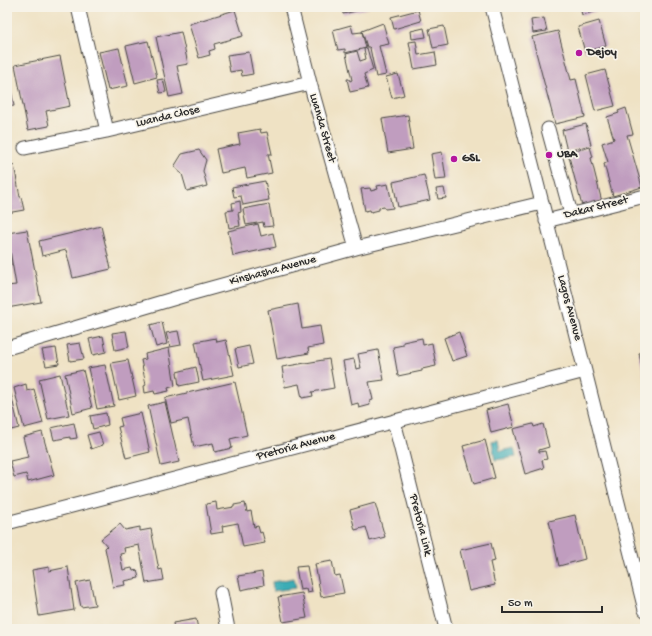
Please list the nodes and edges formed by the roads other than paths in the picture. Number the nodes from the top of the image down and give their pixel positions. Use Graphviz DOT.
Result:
graph roads {
  1 [pos="78,7"];
  2 [pos="291,7"];
  3 [pos="492,7"];
  4 [pos="310,83"];
  5 [pos="548,129"];
  6 [pos="107,131"];
  7 [pos="25,148"];
  8 [pos="645,196"];
  9 [pos="542,203"];
  10 [pos="571,214"];
  11 [pos="546,221"];
  12 [pos="356,248"];
  13 [pos="7,348"];
  14 [pos="585,371"];
  15 [pos="394,421"];
  16 [pos="7,523"];
  17 [pos="221,593"];
  18 [pos="645,610"];
  19 [pos="228,629"];
  20 [pos="446,629"];
  1 -- 6 [label="street"];
  2 -- 4 [label="street, Luanda Street"];
  3 -- 9 [label="street, Lagos Avenue"];
  4 -- 6 [label="street, Luanda Close"];
  4 -- 12 [label="street, Luanda Street"];
  5 -- 10 [label="street"];
  6 -- 7 [label="street, Luanda Close"];
  8 -- 10 [label="street, Dakar Street"];
  9 -- 11 [label="street, Lagos Avenue"];
  9 -- 12 [label="street, Kinshasha Avenue"];
  10 -- 11 [label="street, Dakar Street"];
  11 -- 14 [label="street, Lagos Avenue"];
  12 -- 13 [label="street, Kinshasha Avenue"];
  14 -- 15 [label="street, Pretoria Avenue"];
  14 -- 18 [label="street, Lagos Avenue"];
  15 -- 16 [label="street, Pretoria Avenue"];
  15 -- 20 [label="street, Pretoria Link"];
  17 -- 19 [label="street"];
}
